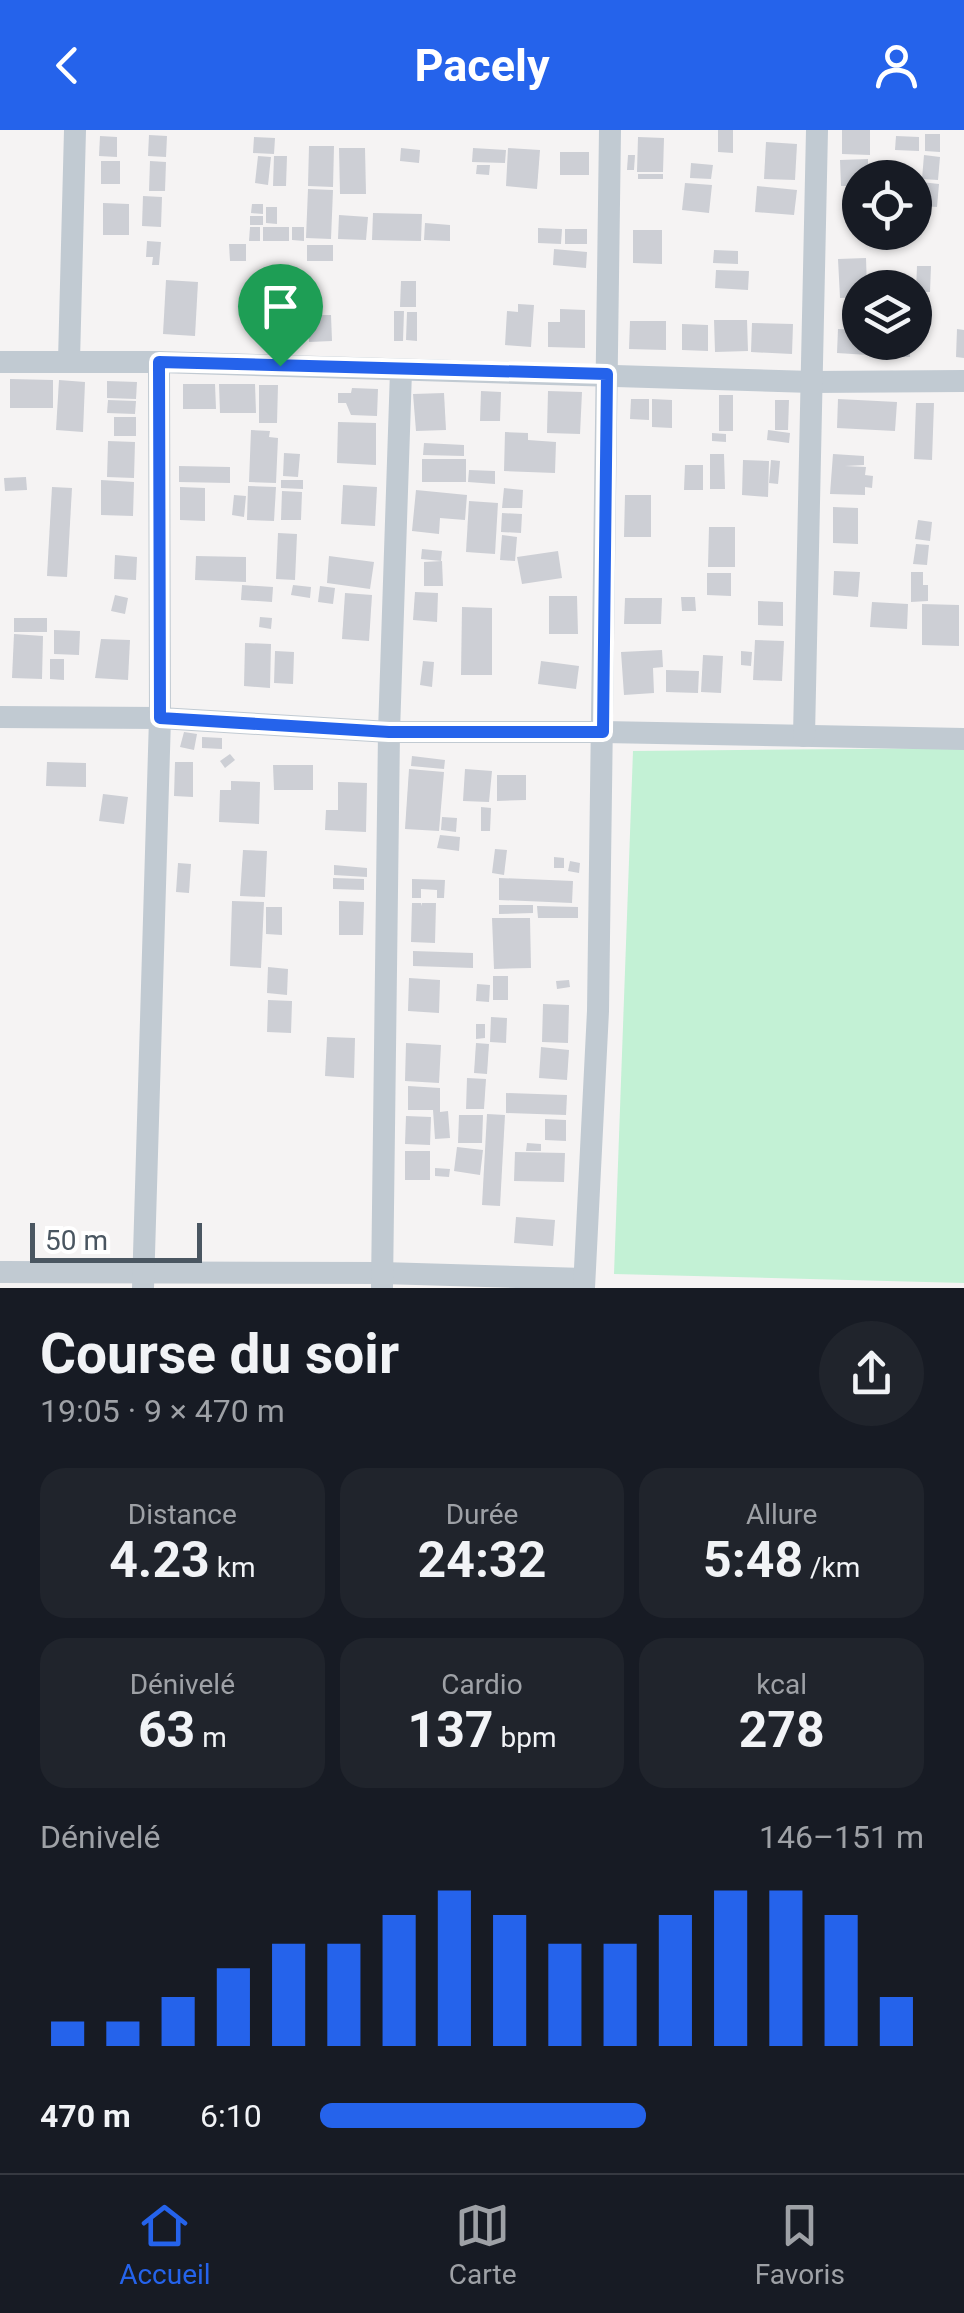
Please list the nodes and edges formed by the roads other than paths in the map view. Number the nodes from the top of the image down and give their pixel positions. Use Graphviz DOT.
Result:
graph roads {
  1 [pos="75,130"];
  2 [pos="610,130"];
  3 [pos="817,130"];
  4 [pos="69,361"];
  5 [pos="0,362"];
  6 [pos="159,362"];
  7 [pos="402,371"];
  8 [pos="607,374"];
  9 [pos="964,381"];
  10 [pos="812,382"];
  11 [pos="0,717"];
  12 [pos="160,718"];
  13 [pos="389,732"];
  14 [pos="603,732"];
  15 [pos="804,736"];
  16 [pos="964,739"];
  17 [pos="0,1272"];
  18 [pos="143,1280"];
  19 [pos="382,1280"];
  20 [pos="584,1283"];
  1 -- 4 [label="street"];
  2 -- 8 [label="street"];
  3 -- 10 [label="street"];
  4 -- 5 [label="street"];
  4 -- 6 [label="street"];
  6 -- 7 [label="street"];
  6 -- 12 [label="street"];
  7 -- 8 [label="street"];
  7 -- 13 [label="street"];
  8 -- 10 [label="street"];
  8 -- 14 [label="street"];
  9 -- 10 [label="street"];
  10 -- 15 [label="street"];
  11 -- 12 [label="street"];
  12 -- 13 [label="street"];
  12 -- 18 [label="street"];
  13 -- 14 [label="street"];
  13 -- 19 [label="street"];
  14 -- 15 [label="street"];
  14 -- 20 [label="street"];
  15 -- 16 [label="street"];
  17 -- 18 [label="street"];
  18 -- 19 [label="street"];
  19 -- 20 [label="street"];
}
